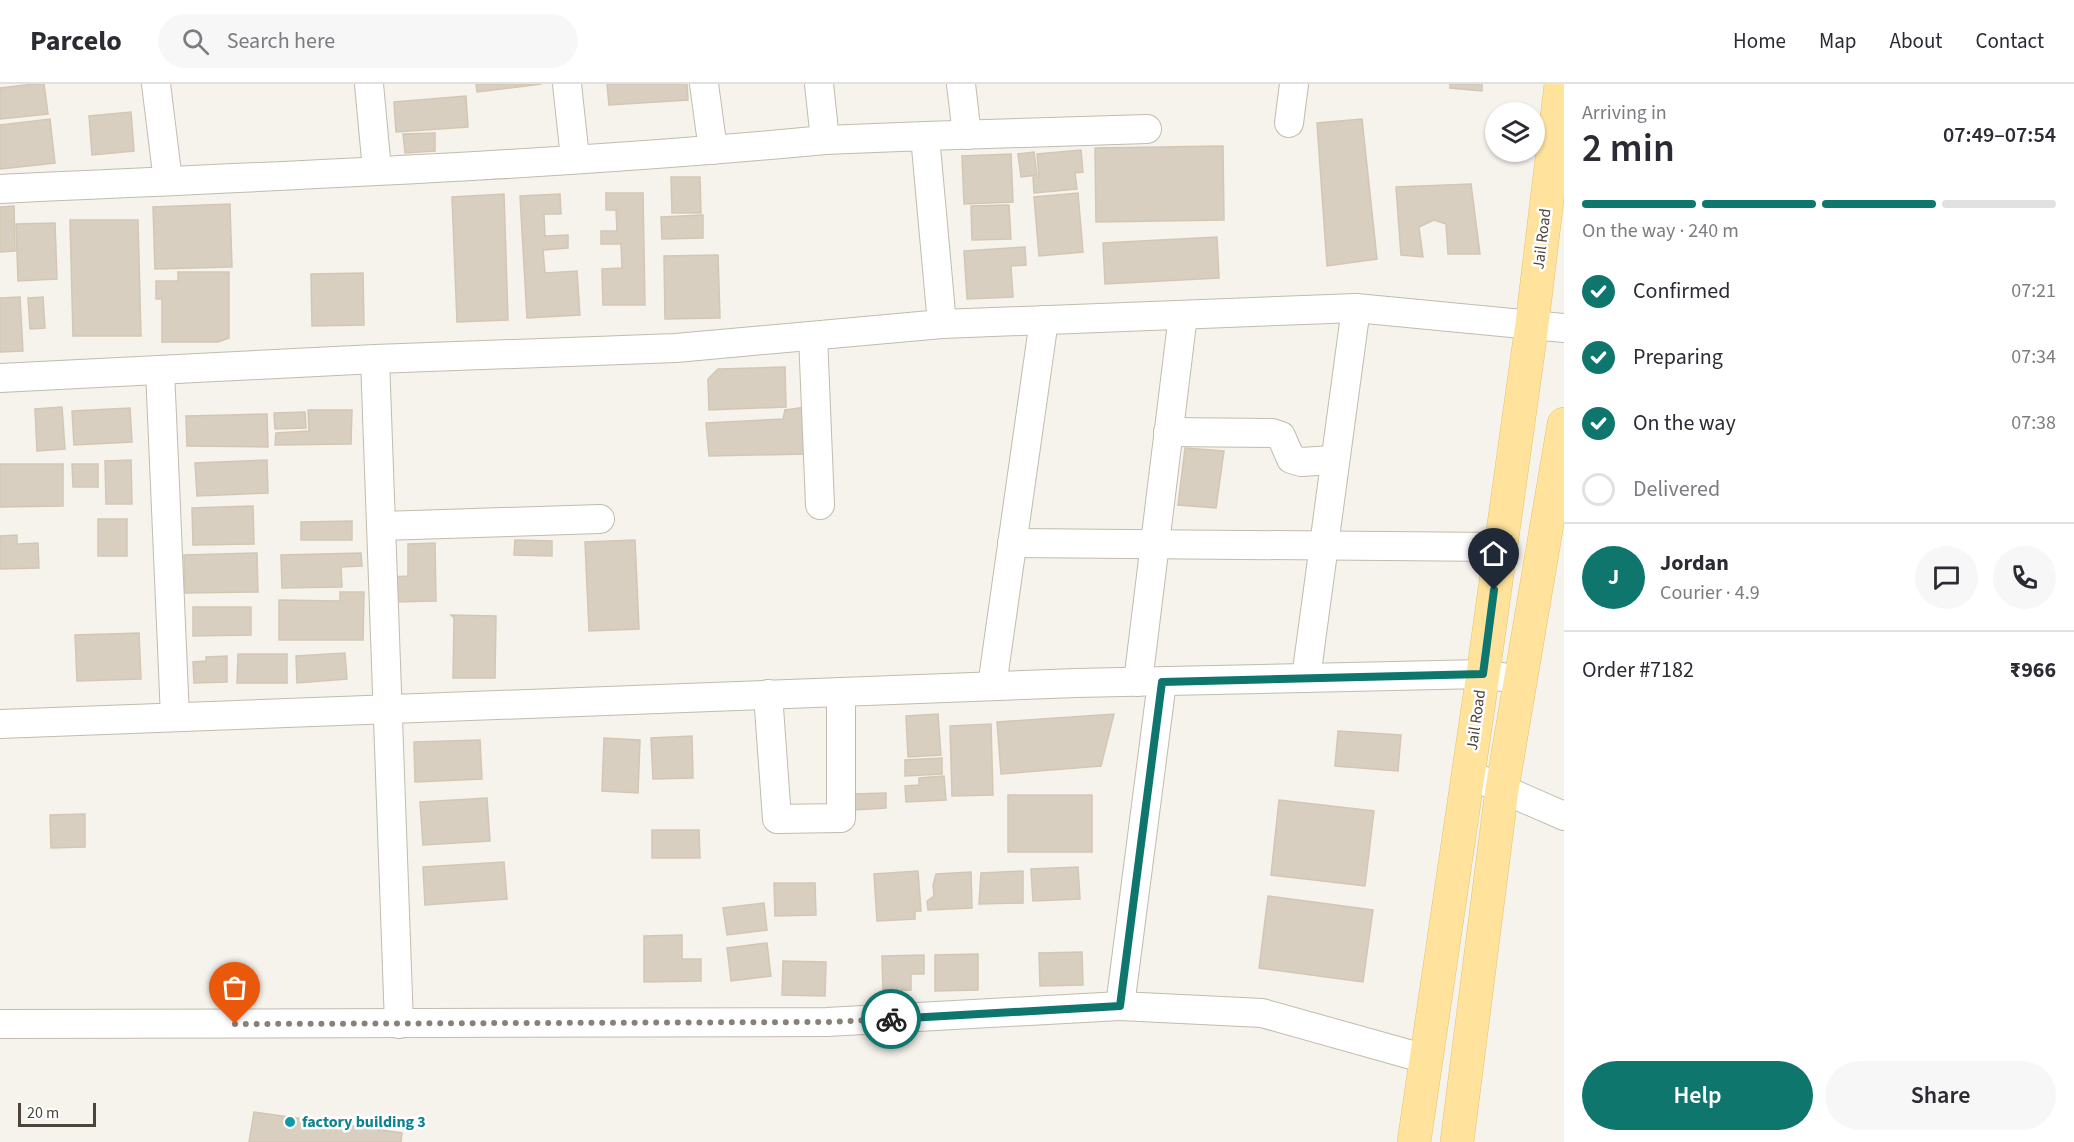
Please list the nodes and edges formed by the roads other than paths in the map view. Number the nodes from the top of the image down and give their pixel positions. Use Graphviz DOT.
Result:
graph roads {
  1 [pos="156,84"];
  2 [pos="369,84"];
  3 [pos="567,84"];
  4 [pos="704,84"];
  5 [pos="819,84"];
  6 [pos="961,84"];
  7 [pos="1294,84"];
  8 [pos="1561,84"];
  9 [pos="1289,123"];
  10 [pos="1147,129"];
  11 [pos="967,135"];
  12 [pos="925,136"];
  13 [pos="825,140"];
  14 [pos="713,150"];
  15 [pos="575,158"];
  16 [pos="377,170"];
  17 [pos="1557,175"];
  18 [pos="168,181"];
  19 [pos="0,189"];
  20 [pos="1356,308"];
  21 [pos="1183,315"];
  22 [pos="1044,320"];
  23 [pos="942,324"];
  24 [pos="1532,324"];
  25 [pos="1564,328"];
  26 [pos="813,336"];
  27 [pos="375,359"];
  28 [pos="159,370"];
  29 [pos="0,378"];
  30 [pos="1564,424"];
  31 [pos="1168,432"];
  32 [pos="1334,460"];
  33 [pos="820,505"];
  34 [pos="600,519"];
  35 [pos="381,526"];
  36 [pos="1012,543"];
  37 [pos="1154,544"];
  38 [pos="1324,546"];
  39 [pos="1500,547"];
  40 [pos="1483,674"];
  41 [pos="1306,678"];
  42 [pos="1521,680"];
  43 [pos="1150,682"];
  44 [pos="992,686"];
  45 [pos="841,692"];
  46 [pos="768,694"];
  47 [pos="387,709"];
  48 [pos="175,717"];
  49 [pos="0,724"];
  50 [pos="1468,774"];
  51 [pos="1502,789"];
  52 [pos="1564,816"];
  53 [pos="1120,1006"];
  54 [pos="0,1024"];
  55 [pos="399,1024"];
  56 [pos="1426,1059"];
  57 [pos="1414,1142"];
  58 [pos="1458,1142"];
  1 -- 18 [label="street"];
  2 -- 16 [label="street"];
  3 -- 15 [label="street"];
  4 -- 14 [label="street"];
  5 -- 13 [label="street"];
  6 -- 11 [label="street"];
  7 -- 9 [label="street"];
  8 -- 17 [label="main road, Jail Road"];
  10 -- 11 [label="street"];
  11 -- 12 [label="street"];
  12 -- 13 [label="street"];
  12 -- 23 [label="street"];
  13 -- 14 [label="street"];
  14 -- 15 [label="street"];
  15 -- 16 [label="street"];
  16 -- 18 [label="street"];
  17 -- 24 [label="main road, Jail Road"];
  18 -- 19 [label="street"];
  20 -- 21 [label="street"];
  20 -- 24 [label="street"];
  20 -- 32 [label="street"];
  21 -- 22 [label="street"];
  21 -- 31 [label="street"];
  22 -- 23 [label="street"];
  22 -- 36 [label="street"];
  23 -- 26 [label="street"];
  24 -- 25 [label="street"];
  24 -- 39 [label="main road, Jail Road"];
  26 -- 27 [label="street"];
  26 -- 33 [label="street"];
  27 -- 28 [label="street"];
  27 -- 35 [label="street"];
  28 -- 29 [label="street"];
  28 -- 48 [label="street"];
  30 -- 42 [label="main road"];
  31 -- 32 [label="street"];
  31 -- 37 [label="street"];
  32 -- 38 [label="street"];
  34 -- 35 [label="street"];
  35 -- 47 [label="street"];
  36 -- 37 [label="street"];
  36 -- 44 [label="street"];
  37 -- 38 [label="street"];
  37 -- 43 [label="street"];
  38 -- 39 [label="street"];
  38 -- 41 [label="street"];
  39 -- 40 [label="main road, Jail Road"];
  40 -- 41 [label="street"];
  40 -- 42 [label="street"];
  40 -- 50 [label="main road, Jail Road"];
  41 -- 43 [label="street"];
  42 -- 51 [label="main road"];
  43 -- 44 [label="street"];
  43 -- 53 [label="street"];
  44 -- 45 [label="street"];
  45 -- 46 [label="street"];
  45 -- 46 [label="street"];
  46 -- 47 [label="street"];
  47 -- 48 [label="street"];
  47 -- 55 [label="street"];
  48 -- 49 [label="street"];
  50 -- 51 [label="street"];
  50 -- 56 [label="main road, Jail Road"];
  51 -- 52 [label="street"];
  51 -- 58 [label="main road"];
  53 -- 55 [label="street"];
  53 -- 56 [label="street"];
  54 -- 55 [label="street"];
  56 -- 57 [label="main road, Jail Road"];
}
